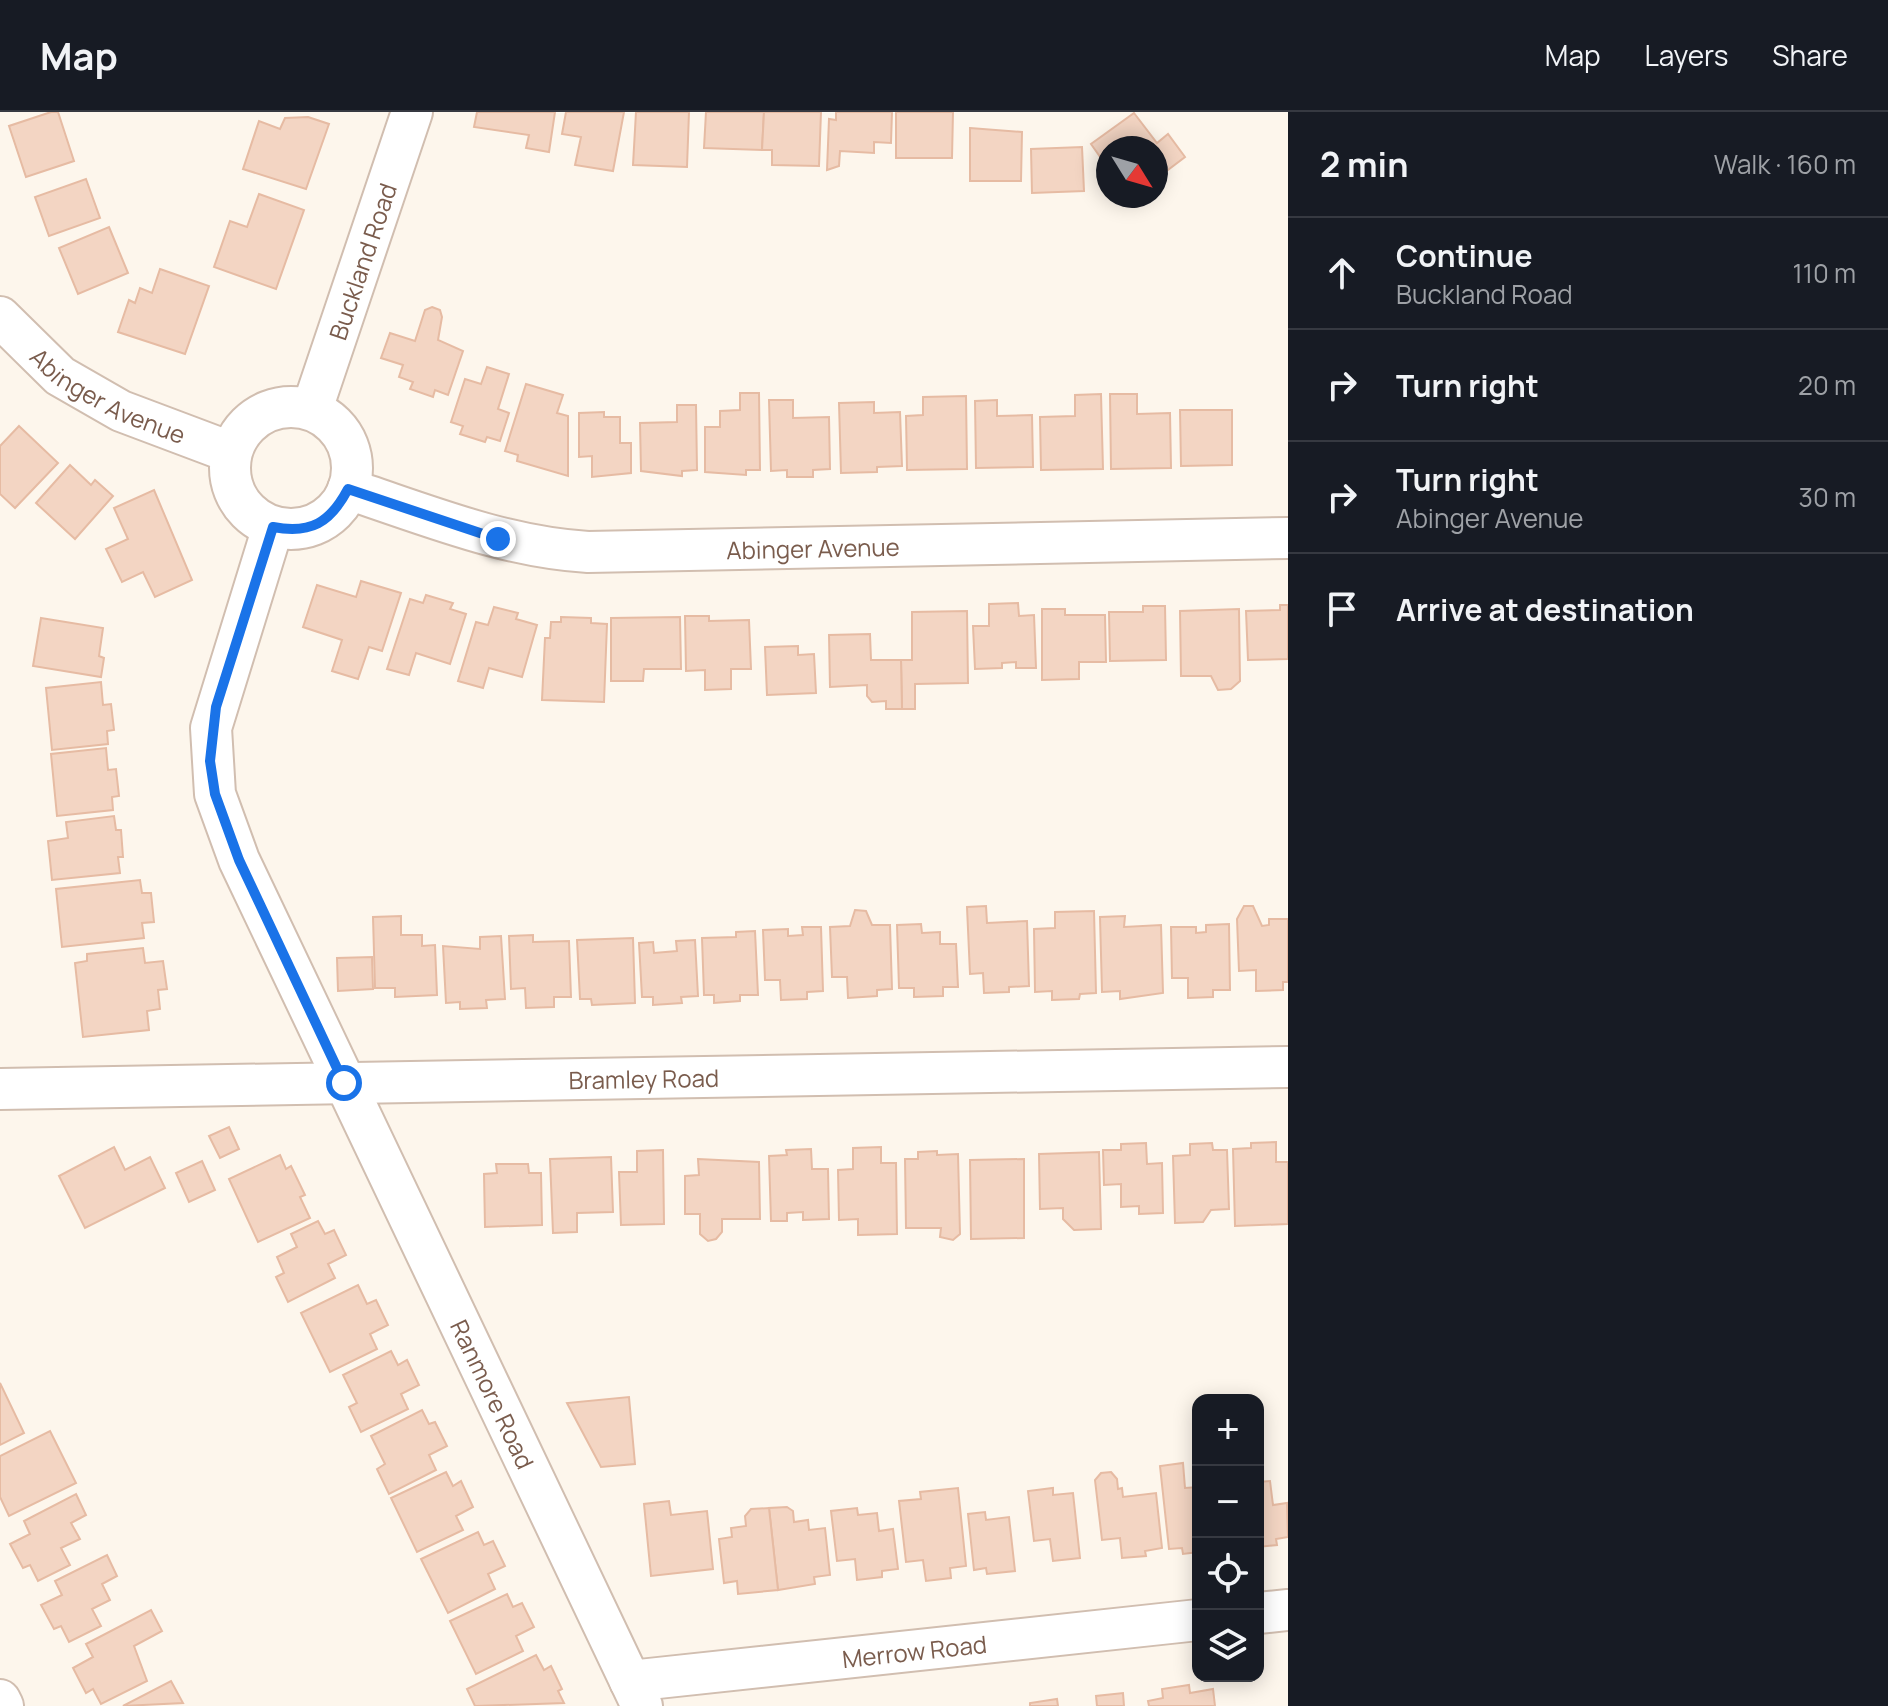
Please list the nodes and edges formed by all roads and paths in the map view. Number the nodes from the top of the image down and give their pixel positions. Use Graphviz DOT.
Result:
graph roads {
  1 [pos="412,112"];
  2 [pos="0,317"];
  3 [pos="312,409"];
  4 [pos="230,452"];
  5 [pos="348,489"];
  6 [pos="273,527"];
  7 [pos="1288,538"];
  8 [pos="1288,1067"];
  9 [pos="344,1083"];
  10 [pos="0,1089"];
  11 [pos="1288,1610"];
  12 [pos="1264,1612"];
  13 [pos="1192,1621"];
  14 [pos="636,1694"];
  15 [pos="0,1700"];
  16 [pos="3,1706"];
  1 -- 3 [label="street, Buckland Road"];
  2 -- 4 [label="street, Abinger Avenue"];
  3 -- 4 [label="street"];
  3 -- 5 [label="street"];
  4 -- 6 [label="street"];
  5 -- 6 [label="street"];
  5 -- 7 [label="street, Abinger Avenue"];
  6 -- 9 [label="street"];
  8 -- 9 [label="street, Bramley Road"];
  9 -- 10 [label="street, Bramley Road"];
  9 -- 14 [label="street, Ranmore Road"];
  11 -- 12 [label="street"];
  13 -- 14 [label="street, Merrow Road"];
  15 -- 16 [label="street"];
}
